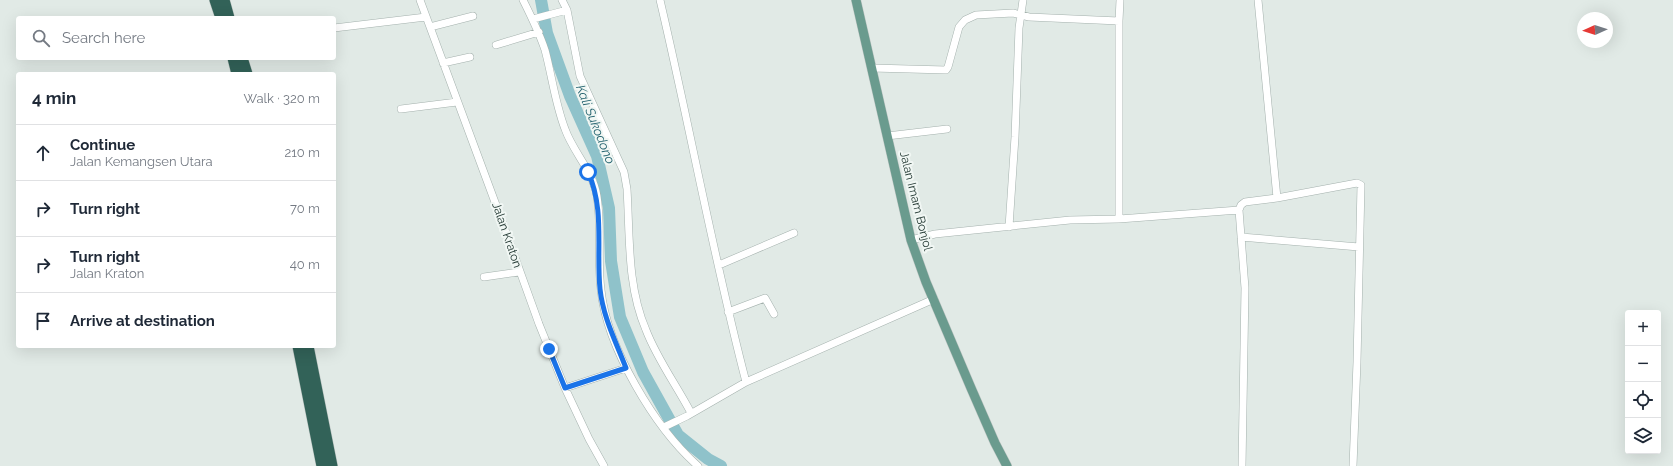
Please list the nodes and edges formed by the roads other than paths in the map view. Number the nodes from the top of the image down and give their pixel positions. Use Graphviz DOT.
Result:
graph roads {
  1 [pos="215,0"];
  2 [pos="224,0"];
  3 [pos="420,0"];
  4 [pos="523,0"];
  5 [pos="562,0"];
  6 [pos="660,0"];
  7 [pos="856,0"];
  8 [pos="1023,0"];
  9 [pos="1120,0"];
  10 [pos="1258,0"];
  11 [pos="564,10"];
  12 [pos="220,16"];
  13 [pos="228,16"];
  14 [pos="473,16"];
  15 [pos="1020,16"];
  16 [pos="426,17"];
  17 [pos="536,18"];
  18 [pos="1119,20"];
  19 [pos="336,28"];
  20 [pos="430,28"];
  21 [pos="539,32"];
  22 [pos="496,45"];
  23 [pos="470,57"];
  24 [pos="234,60"];
  25 [pos="243,60"];
  26 [pos="443,63"];
  27 [pos="872,68"];
  28 [pos="237,72"];
  29 [pos="246,72"];
  30 [pos="457,102"];
  31 [pos="402,109"];
  32 [pos="947,129"];
  33 [pos="887,136"];
  34 [pos="1277,198"];
  35 [pos="1239,210"];
  36 [pos="1119,219"];
  37 [pos="1009,227"];
  38 [pos="794,233"];
  39 [pos="1241,237"];
  40 [pos="911,240"];
  41 [pos="1359,247"];
  42 [pos="719,264"];
  43 [pos="519,272"];
  44 [pos="484,277"];
  45 [pos="934,299"];
  46 [pos="728,312"];
  47 [pos="774,314"];
  48 [pos="298,348"];
  49 [pos="308,348"];
  50 [pos="626,368"];
  51 [pos="746,382"];
  52 [pos="565,388"];
  53 [pos="689,415"];
  54 [pos="666,426"];
  55 [pos="322,466"];
  56 [pos="332,466"];
  57 [pos="604,466"];
  58 [pos="698,466"];
  59 [pos="1007,466"];
  60 [pos="1242,466"];
  61 [pos="1352,466"];
  1 -- 12 [label="highway"];
  2 -- 13 [label="highway"];
  3 -- 16 [label="street, Jalan Kraton"];
  4 -- 17 [label="street"];
  5 -- 11 [label="street"];
  6 -- 42 [label="street"];
  7 -- 27 [label="main road, Jalan Imam Bonjol"];
  8 -- 15 [label="street"];
  9 -- 18 [label="street"];
  10 -- 34 [label="street"];
  11 -- 17 [label="street"];
  11 -- 53 [label="street"];
  14 -- 20 [label="street"];
  15 -- 18 [label="street"];
  15 -- 27 [label="street"];
  15 -- 37 [label="street"];
  16 -- 19 [label="street"];
  16 -- 20 [label="street, Jalan Kraton"];
  17 -- 21 [label="street"];
  18 -- 36 [label="street"];
  20 -- 26 [label="street, Jalan Kraton"];
  21 -- 22 [label="street"];
  21 -- 50 [label="street"];
  23 -- 26 [label="street"];
  24 -- 28 [label="highway"];
  25 -- 29 [label="highway"];
  26 -- 30 [label="street, Jalan Kraton"];
  27 -- 33 [label="main road, Jalan Imam Bonjol"];
  30 -- 31 [label="street"];
  30 -- 43 [label="street, Jalan Kraton"];
  32 -- 33 [label="street"];
  33 -- 40 [label="main road, Jalan Imam Bonjol"];
  34 -- 35 [label="street"];
  34 -- 41 [label="street"];
  35 -- 36 [label="street"];
  35 -- 39 [label="street"];
  36 -- 37 [label="street"];
  37 -- 40 [label="street"];
  38 -- 42 [label="street"];
  39 -- 41 [label="street"];
  39 -- 60 [label="street"];
  40 -- 45 [label="main road, Jalan Imam Bonjol"];
  41 -- 61 [label="street"];
  42 -- 46 [label="street"];
  43 -- 44 [label="street"];
  43 -- 52 [label="street, Jalan Kraton"];
  45 -- 51 [label="street"];
  45 -- 59 [label="main road, Jalan Imam Bonjol"];
  46 -- 47 [label="street"];
  46 -- 51 [label="street"];
  48 -- 55 [label="highway"];
  49 -- 56 [label="highway"];
  50 -- 52 [label="street"];
  50 -- 54 [label="street"];
  51 -- 53 [label="street"];
  52 -- 57 [label="street, Jalan Kraton"];
  53 -- 54 [label="street"];
  54 -- 58 [label="street"];
}
